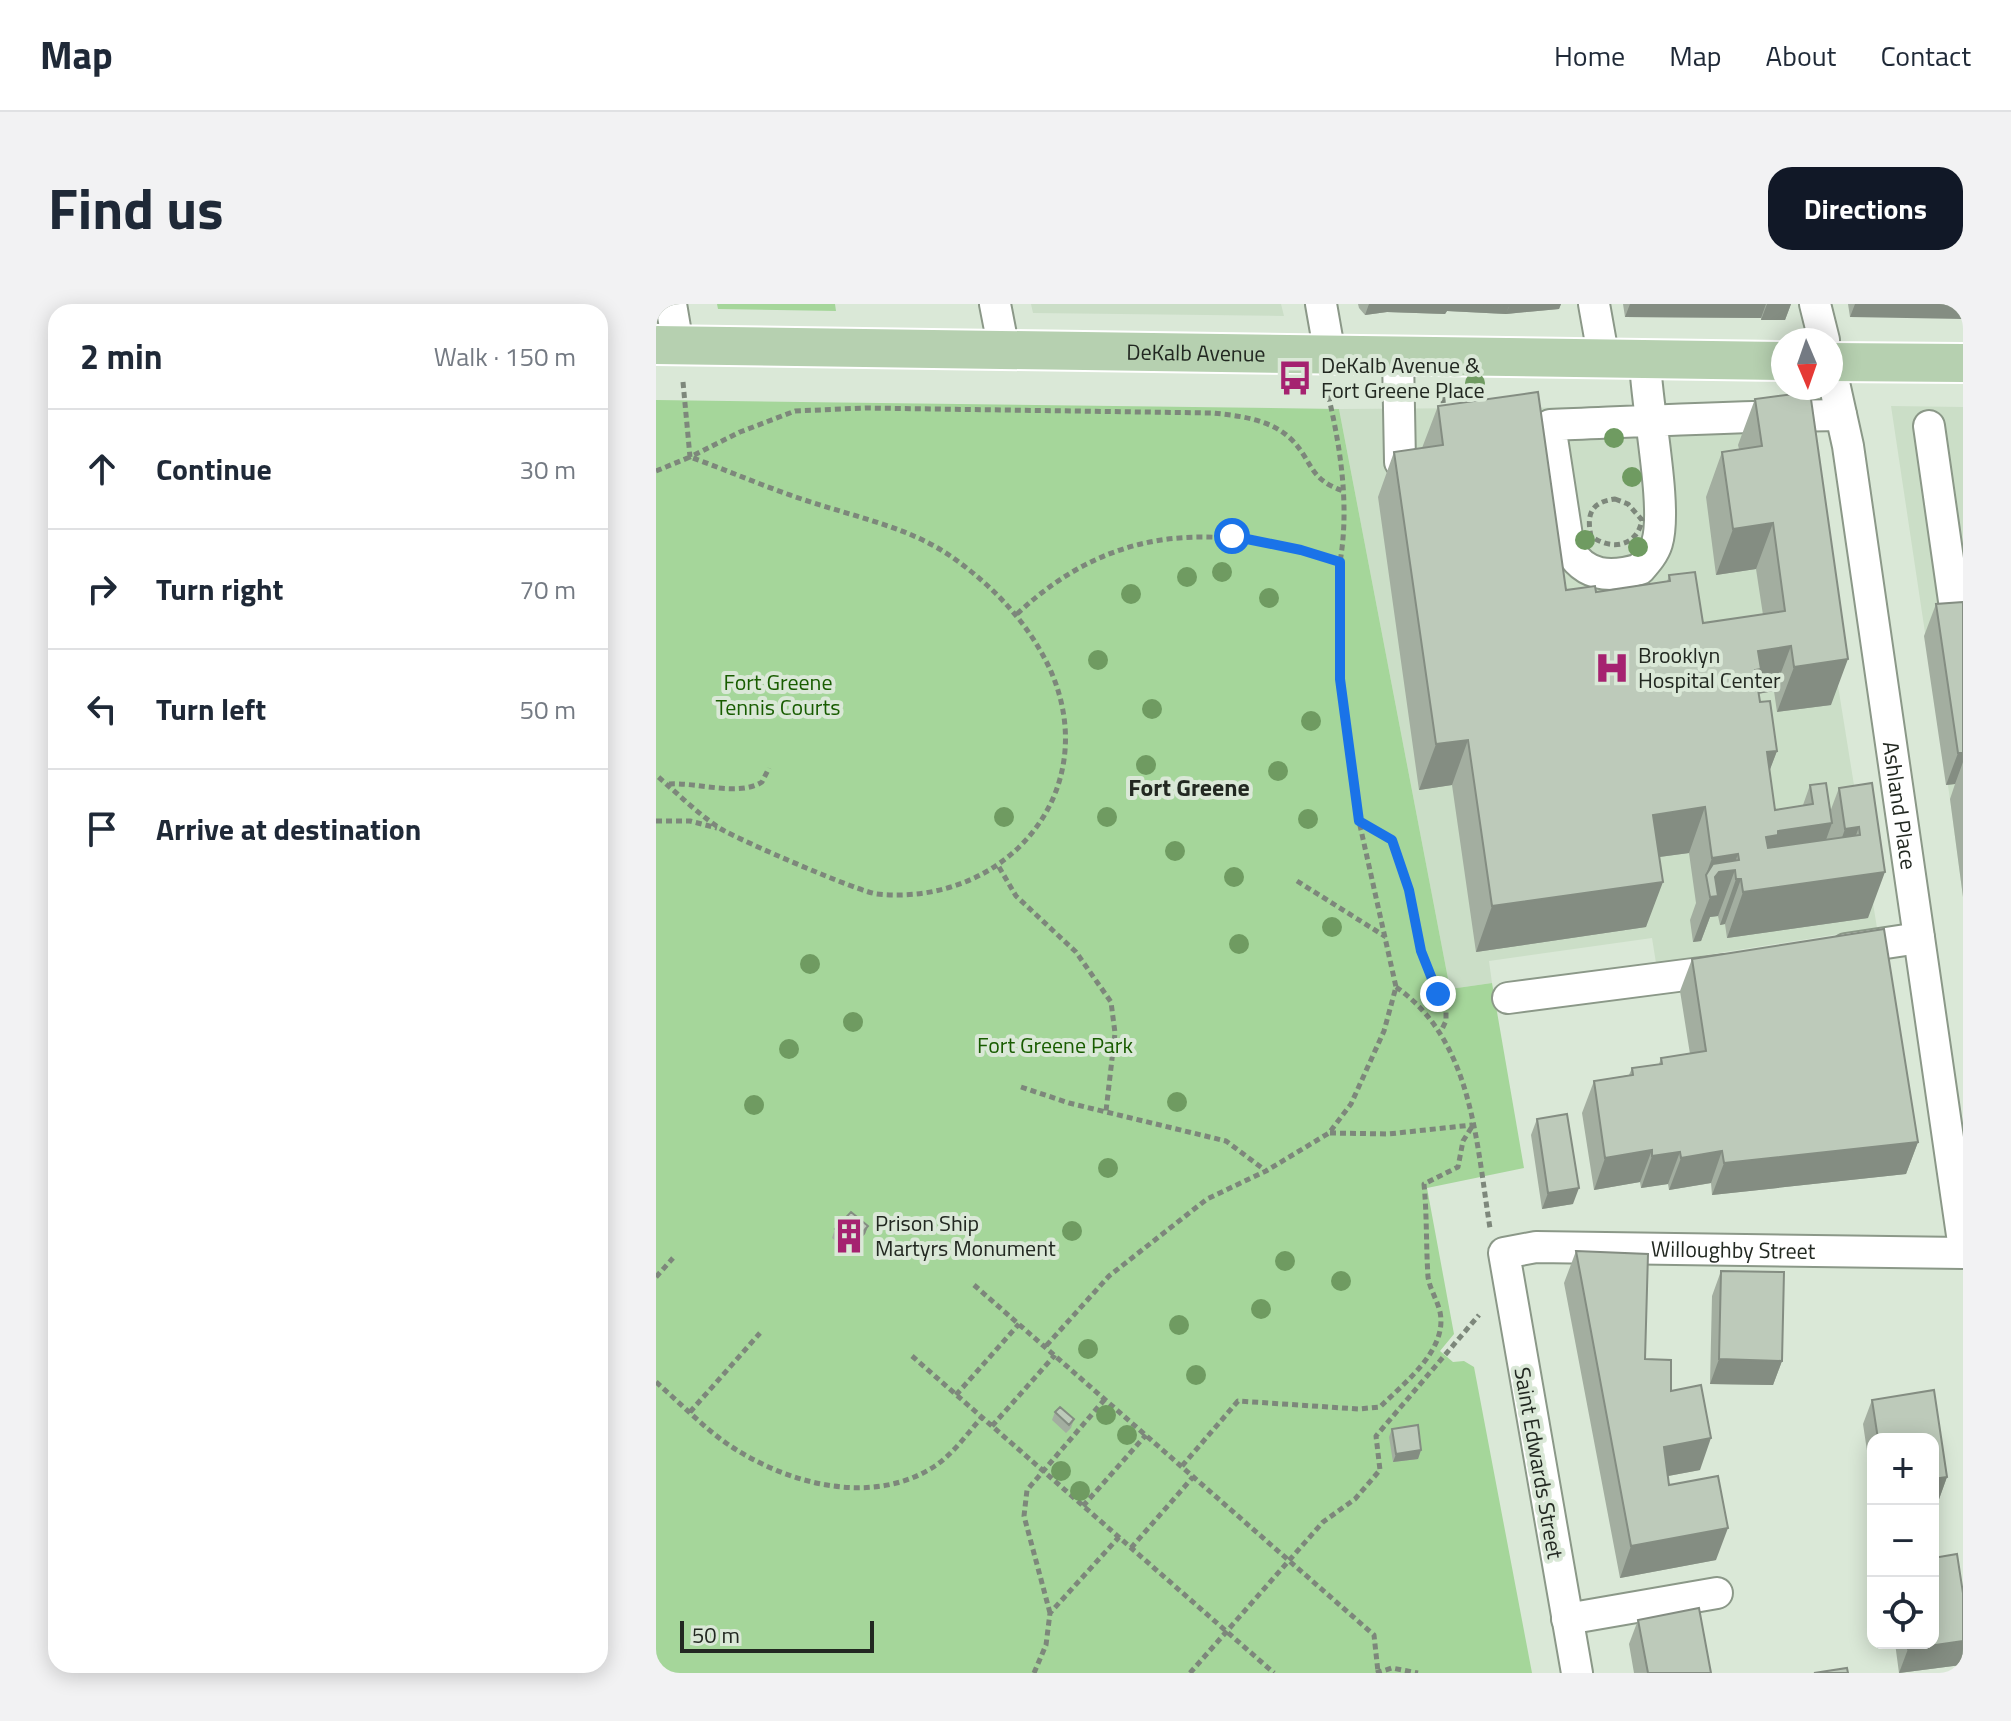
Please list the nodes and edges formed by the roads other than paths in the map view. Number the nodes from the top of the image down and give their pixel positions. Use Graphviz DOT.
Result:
graph roads {
  1 [pos="671,304"];
  2 [pos="995,304"];
  3 [pos="1321,304"];
  4 [pos="1594,304"];
  5 [pos="1815,304"];
  6 [pos="1821,328"];
  7 [pos="667,345"];
  8 [pos="1004,350"];
  9 [pos="1398,356"];
  10 [pos="1604,360"];
  11 [pos="1645,360"];
  12 [pos="1771,361"];
  13 [pos="1843,362"];
  14 [pos="1963,363"];
  15 [pos="1328,370"];
  16 [pos="1838,400"];
  17 [pos="1841,415"];
  18 [pos="1650,421"];
  19 [pos="1929,426"];
  20 [pos="1400,462"];
  21 [pos="1963,614"];
  22 [pos="1919,938"];
  23 [pos="1817,954"];
  24 [pos="1757,964"];
  25 [pos="1508,998"];
  26 [pos="1497,1241"];
  27 [pos="1963,1242"];
  28 [pos="1963,1253"];
  29 [pos="1717,1593"];
  30 [pos="1567,1619"];
  31 [pos="1577,1673"];
  1 -- 7 [label="street"];
  2 -- 8 [label="street"];
  3 -- 15 [label="street"];
  4 -- 10 [label="street"];
  5 -- 6 [label="street"];
  7 -- 8 [label="main road, DeKalb Avenue"];
  8 -- 15 [label="main road, DeKalb Avenue"];
  9 -- 10 [label="main road, DeKalb Avenue"];
  9 -- 15 [label="main road, DeKalb Avenue"];
  9 -- 20 [label="street"];
  10 -- 11 [label="main road, DeKalb Avenue"];
  11 -- 12 [label="main road, DeKalb Avenue"];
  11 -- 18 [label="street"];
  13 -- 14 [label="main road"];
  16 -- 17 [label="street, Ashland Place"];
  17 -- 18 [label="street"];
  17 -- 22 [label="street, Ashland Place"];
  18 -- 18 [label="street"];
  19 -- 21 [label="street"];
  22 -- 23 [label="street"];
  22 -- 27 [label="street, Ashland Place"];
  24 -- 25 [label="street"];
  26 -- 28 [label="street, Willoughby Street"];
  26 -- 30 [label="street, Saint Edwards Street"];
  29 -- 30 [label="street"];
  30 -- 31 [label="street, Saint Edwards Street"];
}
